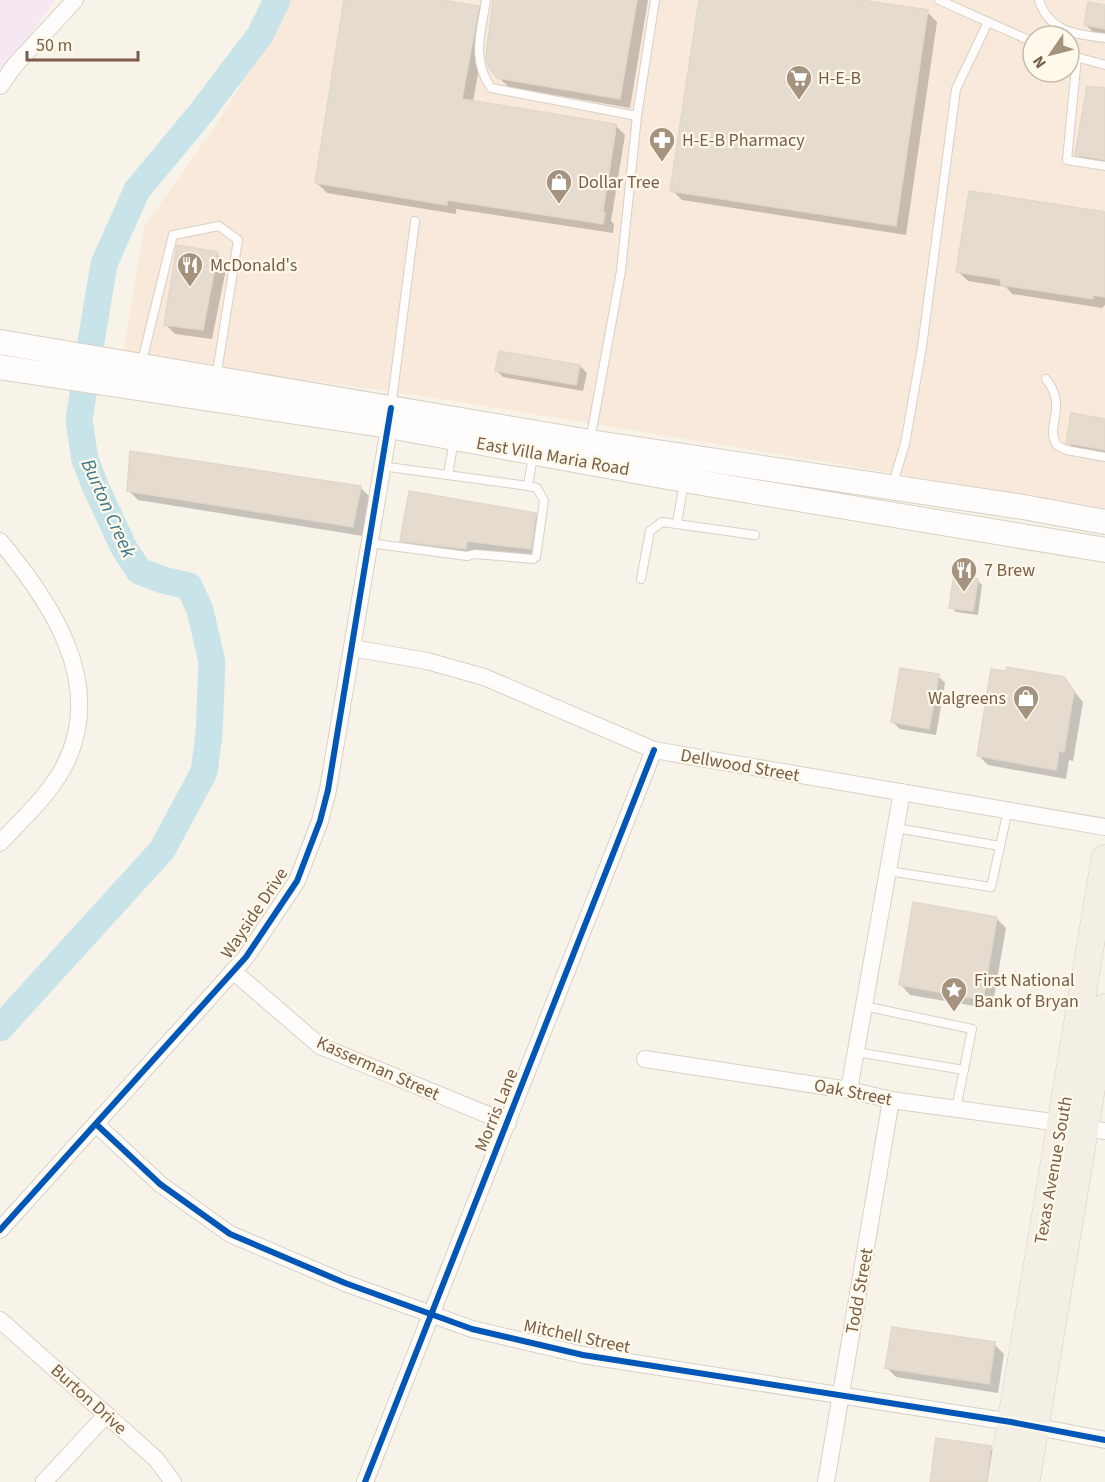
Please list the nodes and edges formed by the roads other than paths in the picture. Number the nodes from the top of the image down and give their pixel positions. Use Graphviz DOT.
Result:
graph roads {
  1 [pos="75,0"];
  2 [pos="486,0"];
  3 [pos="655,0"];
  4 [pos="939,0"];
  5 [pos="1038,0"];
  6 [pos="988,22"];
  7 [pos="1021,37"];
  8 [pos="1105,38"];
  9 [pos="1081,58"];
  10 [pos="1105,65"];
  11 [pos="1071,84"];
  12 [pos="0,86"];
  13 [pos="637,116"];
  14 [pos="1105,166"];
  15 [pos="415,221"];
  16 [pos="0,342"];
  17 [pos="0,367"];
  18 [pos="141,367"];
  19 [pos="216,378"];
  20 [pos="1046,379"];
  21 [pos="390,417"];
  22 [pos="454,438"];
  23 [pos="590,442"];
  24 [pos="534,452"];
  25 [pos="1105,457"];
  26 [pos="380,466"];
  27 [pos="448,475"];
  28 [pos="684,480"];
  29 [pos="528,486"];
  30 [pos="891,488"];
  31 [pos="1105,522"];
  32 [pos="677,523"];
  33 [pos="755,536"];
  34 [pos="0,541"];
  35 [pos="369,543"];
  36 [pos="1105,550"];
  37 [pos="641,579"];
  38 [pos="352,648"];
  39 [pos="654,750"];
  40 [pos="902,792"];
  41 [pos="1008,810"];
  42 [pos="1105,827"];
  43 [pos="896,828"];
  44 [pos="0,843"];
  45 [pos="1000,846"];
  46 [pos="1105,858"];
  47 [pos="888,871"];
  48 [pos="233,971"];
  49 [pos="864,1006"];
  50 [pos="1105,1007"];
  51 [pos="856,1052"];
  52 [pos="645,1059"];
  53 [pos="964,1070"];
  54 [pos="849,1090"];
  55 [pos="891,1100"];
  56 [pos="956,1109"];
  57 [pos="508,1123"];
  58 [pos="96,1124"];
  59 [pos="1083,1127"];
  60 [pos="0,1230"];
  61 [pos="429,1315"];
  62 [pos="0,1320"];
  63 [pos="841,1397"];
  64 [pos="106,1415"];
  65 [pos="1023,1424"];
  66 [pos="1105,1440"];
  67 [pos="44,1482"];
  68 [pos="173,1482"];
  69 [pos="365,1482"];
  70 [pos="826,1482"];
  71 [pos="1001,1482"];
  72 [pos="1026,1482"];
  1 -- 12 [label="street"];
  2 -- 13 [label="lane"];
  3 -- 13 [label="lane"];
  4 -- 6 [label="lane"];
  5 -- 8 [label="lane"];
  6 -- 7 [label="lane"];
  6 -- 30 [label="lane"];
  9 -- 10 [label="lane"];
  11 -- 14 [label="lane"];
  13 -- 23 [label="lane"];
  15 -- 21 [label="lane"];
  16 -- 18 [label="main road, East Villa Maria Road"];
  17 -- 21 [label="main road, East Villa Maria Road"];
  18 -- 19 [label="main road, East Villa Maria Road"];
  18 -- 19 [label="lane"];
  19 -- 21 [label="main road, East Villa Maria Road"];
  20 -- 25 [label="lane"];
  21 -- 22 [label="main road, East Villa Maria Road"];
  21 -- 23 [label="main road, East Villa Maria Road"];
  21 -- 26 [label="street, Wayside Drive"];
  22 -- 24 [label="main road, East Villa Maria Road"];
  22 -- 27 [label="lane"];
  23 -- 30 [label="main road, East Villa Maria Road"];
  24 -- 28 [label="main road, East Villa Maria Road"];
  24 -- 29 [label="lane"];
  26 -- 27 [label="lane"];
  26 -- 35 [label="street, Wayside Drive"];
  27 -- 29 [label="lane"];
  28 -- 32 [label="lane"];
  28 -- 36 [label="main road, East Villa Maria Road"];
  29 -- 35 [label="lane"];
  30 -- 31 [label="main road, East Villa Maria Road"];
  32 -- 33 [label="lane"];
  32 -- 37 [label="lane"];
  34 -- 44 [label="street"];
  35 -- 38 [label="street, Wayside Drive"];
  38 -- 39 [label="street, Dellwood Street"];
  38 -- 48 [label="street, Wayside Drive"];
  39 -- 40 [label="street, Dellwood Street"];
  39 -- 57 [label="street, Morris Lane"];
  40 -- 41 [label="street, Dellwood Street"];
  40 -- 43 [label="street"];
  41 -- 42 [label="street, Dellwood Street"];
  41 -- 45 [label="lane"];
  43 -- 45 [label="lane"];
  43 -- 47 [label="street"];
  45 -- 47 [label="lane"];
  46 -- 59 [label="main road, Texas Avenue South"];
  47 -- 49 [label="street"];
  48 -- 57 [label="street, Kasserman Street"];
  48 -- 58 [label="street, Wayside Drive"];
  49 -- 51 [label="street"];
  49 -- 53 [label="lane"];
  50 -- 59 [label="main road, Texas Avenue South"];
  51 -- 53 [label="lane"];
  51 -- 54 [label="street"];
  52 -- 54 [label="street, Oak Street"];
  53 -- 56 [label="lane"];
  54 -- 55 [label="street, Oak Street"];
  55 -- 56 [label="street, Oak Street"];
  55 -- 63 [label="street, Todd Street"];
  56 -- 59 [label="street, Oak Street"];
  57 -- 61 [label="street, Morris Lane"];
  58 -- 60 [label="street, Wayside Drive"];
  58 -- 61 [label="street, Mitchell Street"];
  59 -- 65 [label="main road, Texas Avenue South"];
  61 -- 63 [label="street, Mitchell Street"];
  61 -- 69 [label="street, Morris Lane"];
  62 -- 64 [label="street, Burton Drive"];
  63 -- 65 [label="street, Mitchell Street"];
  63 -- 70 [label="street, Todd Street"];
  64 -- 67 [label="street"];
  64 -- 68 [label="street, Burton Drive"];
  65 -- 66 [label="street, Mitchell Street"];
  65 -- 71 [label="main road, Texas Avenue South"];
  65 -- 72 [label="main road, Texas Avenue South"];
}
